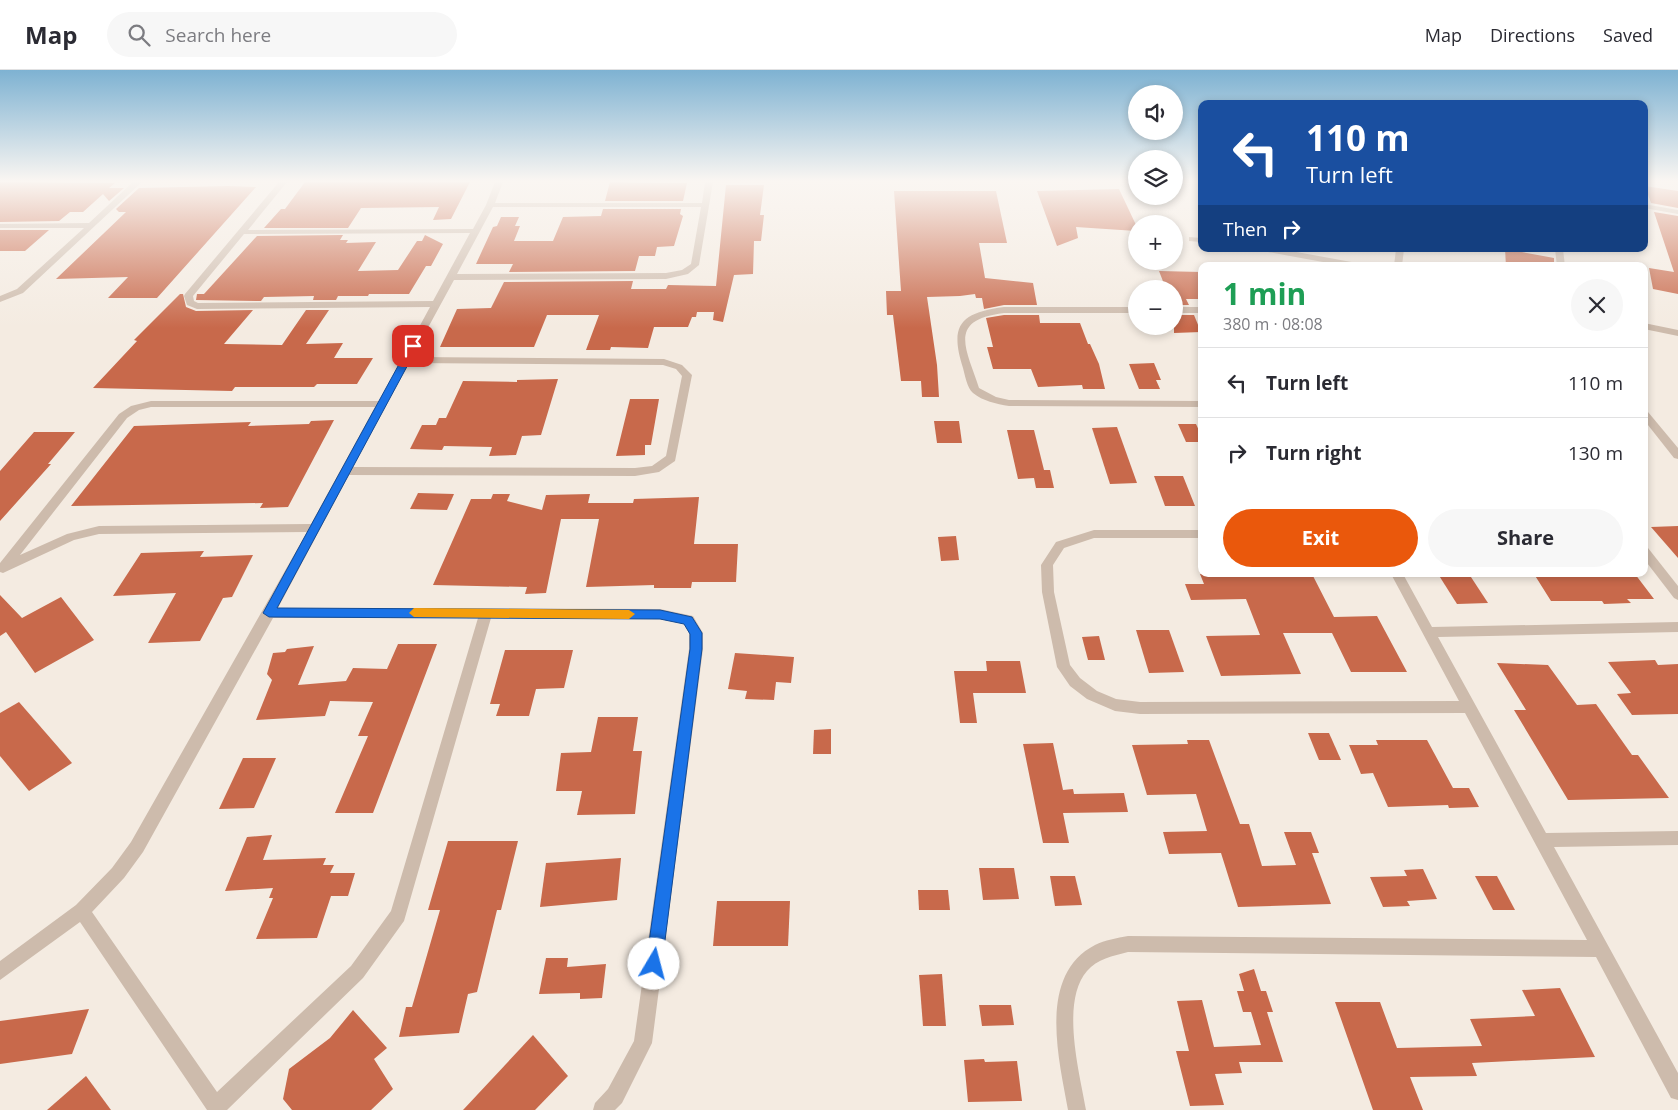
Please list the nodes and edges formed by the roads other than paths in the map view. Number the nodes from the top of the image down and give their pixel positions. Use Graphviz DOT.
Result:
graph roads {
  1 [pos="85,231"];
  2 [pos="475,231"];
  3 [pos="701,231"];
  4 [pos="241,232"];
  5 [pos="1192,240"];
  6 [pos="1198,240"];
  7 [pos="1280,252"];
  8 [pos="1322,262"];
  9 [pos="450,277"];
  10 [pos="0,299"];
  11 [pos="436,304"];
  12 [pos="1128,310"];
  13 [pos="1183,310"];
  14 [pos="1198,310"];
  15 [pos="1648,327"];
  16 [pos="1678,333"];
  17 [pos="406,360"];
  18 [pos="382,404"];
  19 [pos="1198,404"];
  20 [pos="1648,419"];
  21 [pos="1678,455"];
  22 [pos="347,471"];
  23 [pos="315,528"];
  24 [pos="1198,534"];
  25 [pos="1648,556"];
  26 [pos="1,569"];
  27 [pos="1399,577"];
  28 [pos="1678,595"];
  29 [pos="269,613"];
  30 [pos="486,613"];
  31 [pos="1678,628"];
  32 [pos="1430,632"];
  33 [pos="1471,708"];
  34 [pos="1678,838"];
  35 [pos="1542,840"];
  36 [pos="82,911"];
  37 [pos="1600,949"];
  38 [pos="0,971"];
  39 [pos="1678,1091"];
  40 [pos="217,1108"];
  41 [pos="602,1110"];
  42 [pos="1077,1110"];
  1 -- 10 [label="street"];
  2 -- 4 [label="street"];
  2 -- 9 [label="street"];
  3 -- 9 [label="street"];
  4 -- 11 [label="street"];
  5 -- 6 [label="street"];
  7 -- 8 [label="street"];
  9 -- 11 [label="street"];
  11 -- 17 [label="street"];
  12 -- 19 [label="street"];
  13 -- 14 [label="street"];
  15 -- 16 [label="street"];
  17 -- 18 [label="street"];
  17 -- 22 [label="street"];
  18 -- 22 [label="street"];
  18 -- 26 [label="street"];
  20 -- 21 [label="street"];
  22 -- 23 [label="street"];
  23 -- 26 [label="street"];
  23 -- 29 [label="street"];
  24 -- 33 [label="street"];
  25 -- 28 [label="street"];
  27 -- 32 [label="street"];
  29 -- 30 [label="street"];
  29 -- 36 [label="street"];
  30 -- 40 [label="street"];
  30 -- 41 [label="street"];
  31 -- 32 [label="street"];
  32 -- 33 [label="street"];
  33 -- 35 [label="street"];
  34 -- 35 [label="street"];
  35 -- 37 [label="street"];
  36 -- 38 [label="street"];
  36 -- 40 [label="street"];
  37 -- 39 [label="street"];
  37 -- 42 [label="street"];
}
